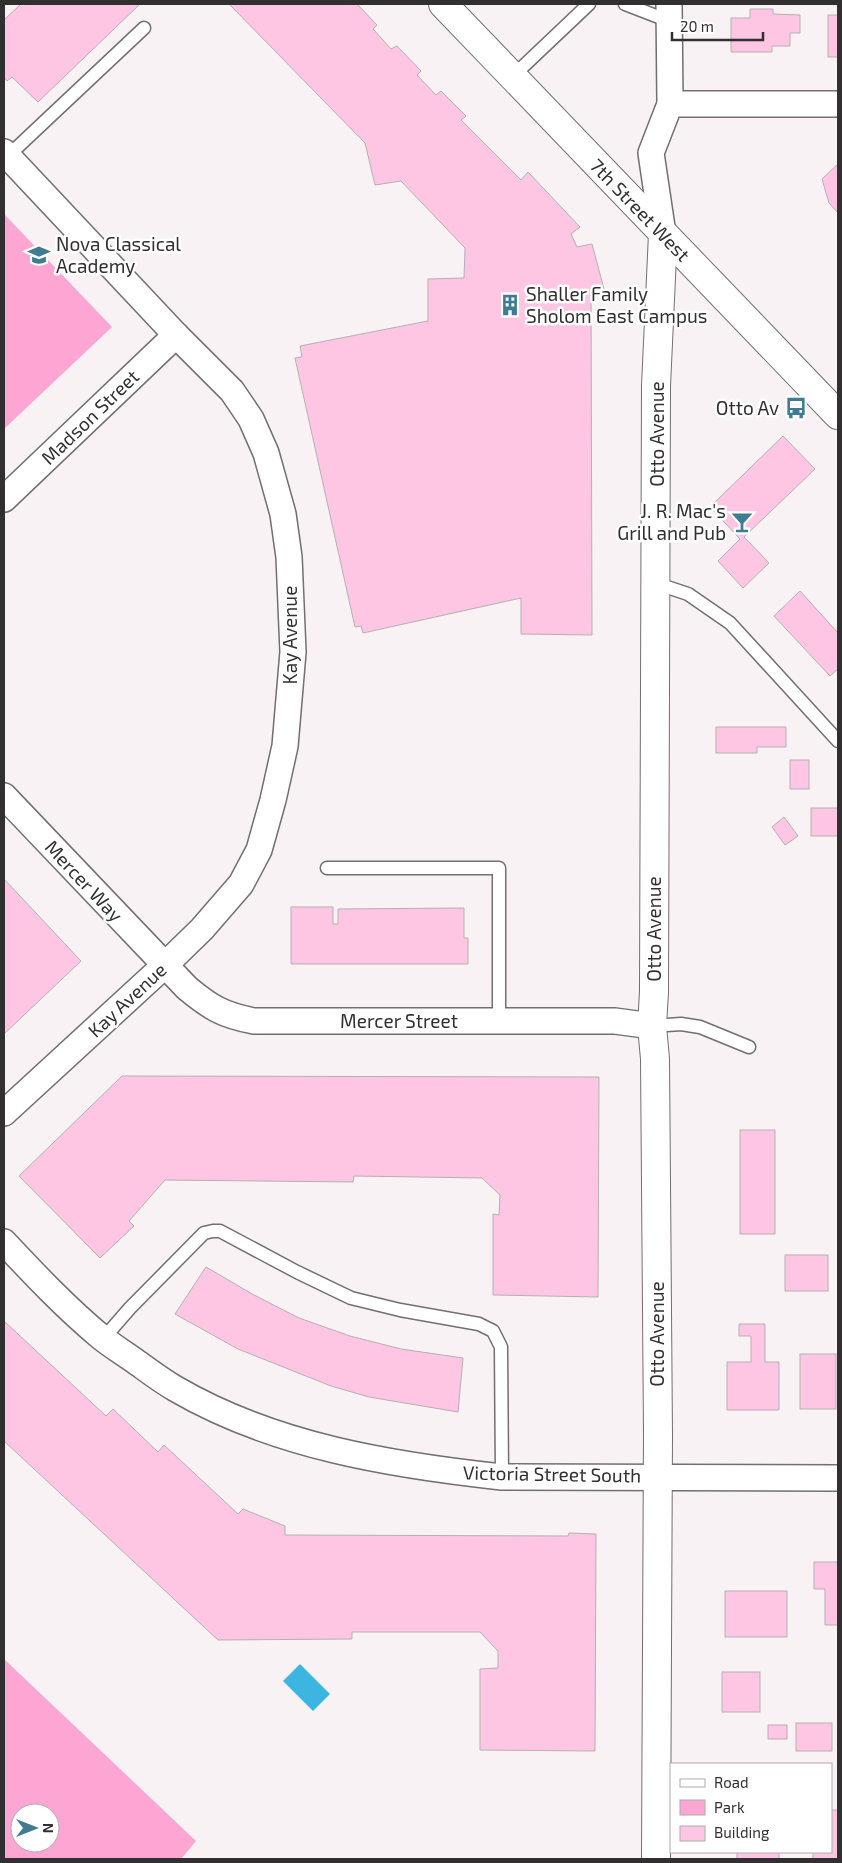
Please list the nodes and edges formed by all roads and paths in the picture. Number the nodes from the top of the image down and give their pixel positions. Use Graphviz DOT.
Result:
graph roads {
  1 [pos="444,4"];
  2 [pos="588,4"];
  3 [pos="625,4"];
  4 [pos="670,12"];
  5 [pos="144,28"];
  6 [pos="513,76"];
  7 [pos="670,104"];
  8 [pos="838,104"];
  9 [pos="6,154"];
  10 [pos="663,234"];
  11 [pos="176,335"];
  12 [pos="838,416"];
  13 [pos="4,499"];
  14 [pos="655,583"];
  15 [pos="838,741"];
  16 [pos="4,796"];
  17 [pos="327,868"];
  18 [pos="164,966"];
  19 [pos="499,1020"];
  20 [pos="652,1026"];
  21 [pos="749,1047"];
  22 [pos="4,1113"];
  23 [pos="4,1242"];
  24 [pos="103,1339"];
  25 [pos="502,1477"];
  26 [pos="657,1477"];
  27 [pos="838,1478"];
  28 [pos="656,1859"];
  1 -- 6 [label="street, 7th Street West"];
  2 -- 6 [label="lane"];
  3 -- 4 [label="lane"];
  4 -- 7 [label="street, Otto Avenue"];
  5 -- 9 [label="lane"];
  6 -- 10 [label="street, 7th Street West"];
  7 -- 8 [label="street"];
  7 -- 10 [label="street, Otto Avenue"];
  9 -- 11 [label="street, Kay Avenue"];
  10 -- 12 [label="street, 7th Street West"];
  10 -- 14 [label="street, Otto Avenue"];
  11 -- 13 [label="street, Madson Street"];
  11 -- 18 [label="street, Kay Avenue"];
  14 -- 15 [label="lane"];
  14 -- 20 [label="street, Otto Avenue"];
  16 -- 18 [label="street, Mercer Way"];
  17 -- 19 [label="lane"];
  18 -- 19 [label="street, Mercer Street"];
  18 -- 22 [label="street, Kay Avenue"];
  19 -- 20 [label="street, Mercer Street"];
  20 -- 21 [label="lane"];
  20 -- 26 [label="street, Otto Avenue"];
  23 -- 24 [label="street, Victoria Street South"];
  24 -- 25 [label="street, Victoria Street South"];
  24 -- 25 [label="lane"];
  25 -- 26 [label="street, Victoria Street South"];
  26 -- 27 [label="street, Victoria Street South"];
  26 -- 28 [label="street, Otto Avenue"];
}
